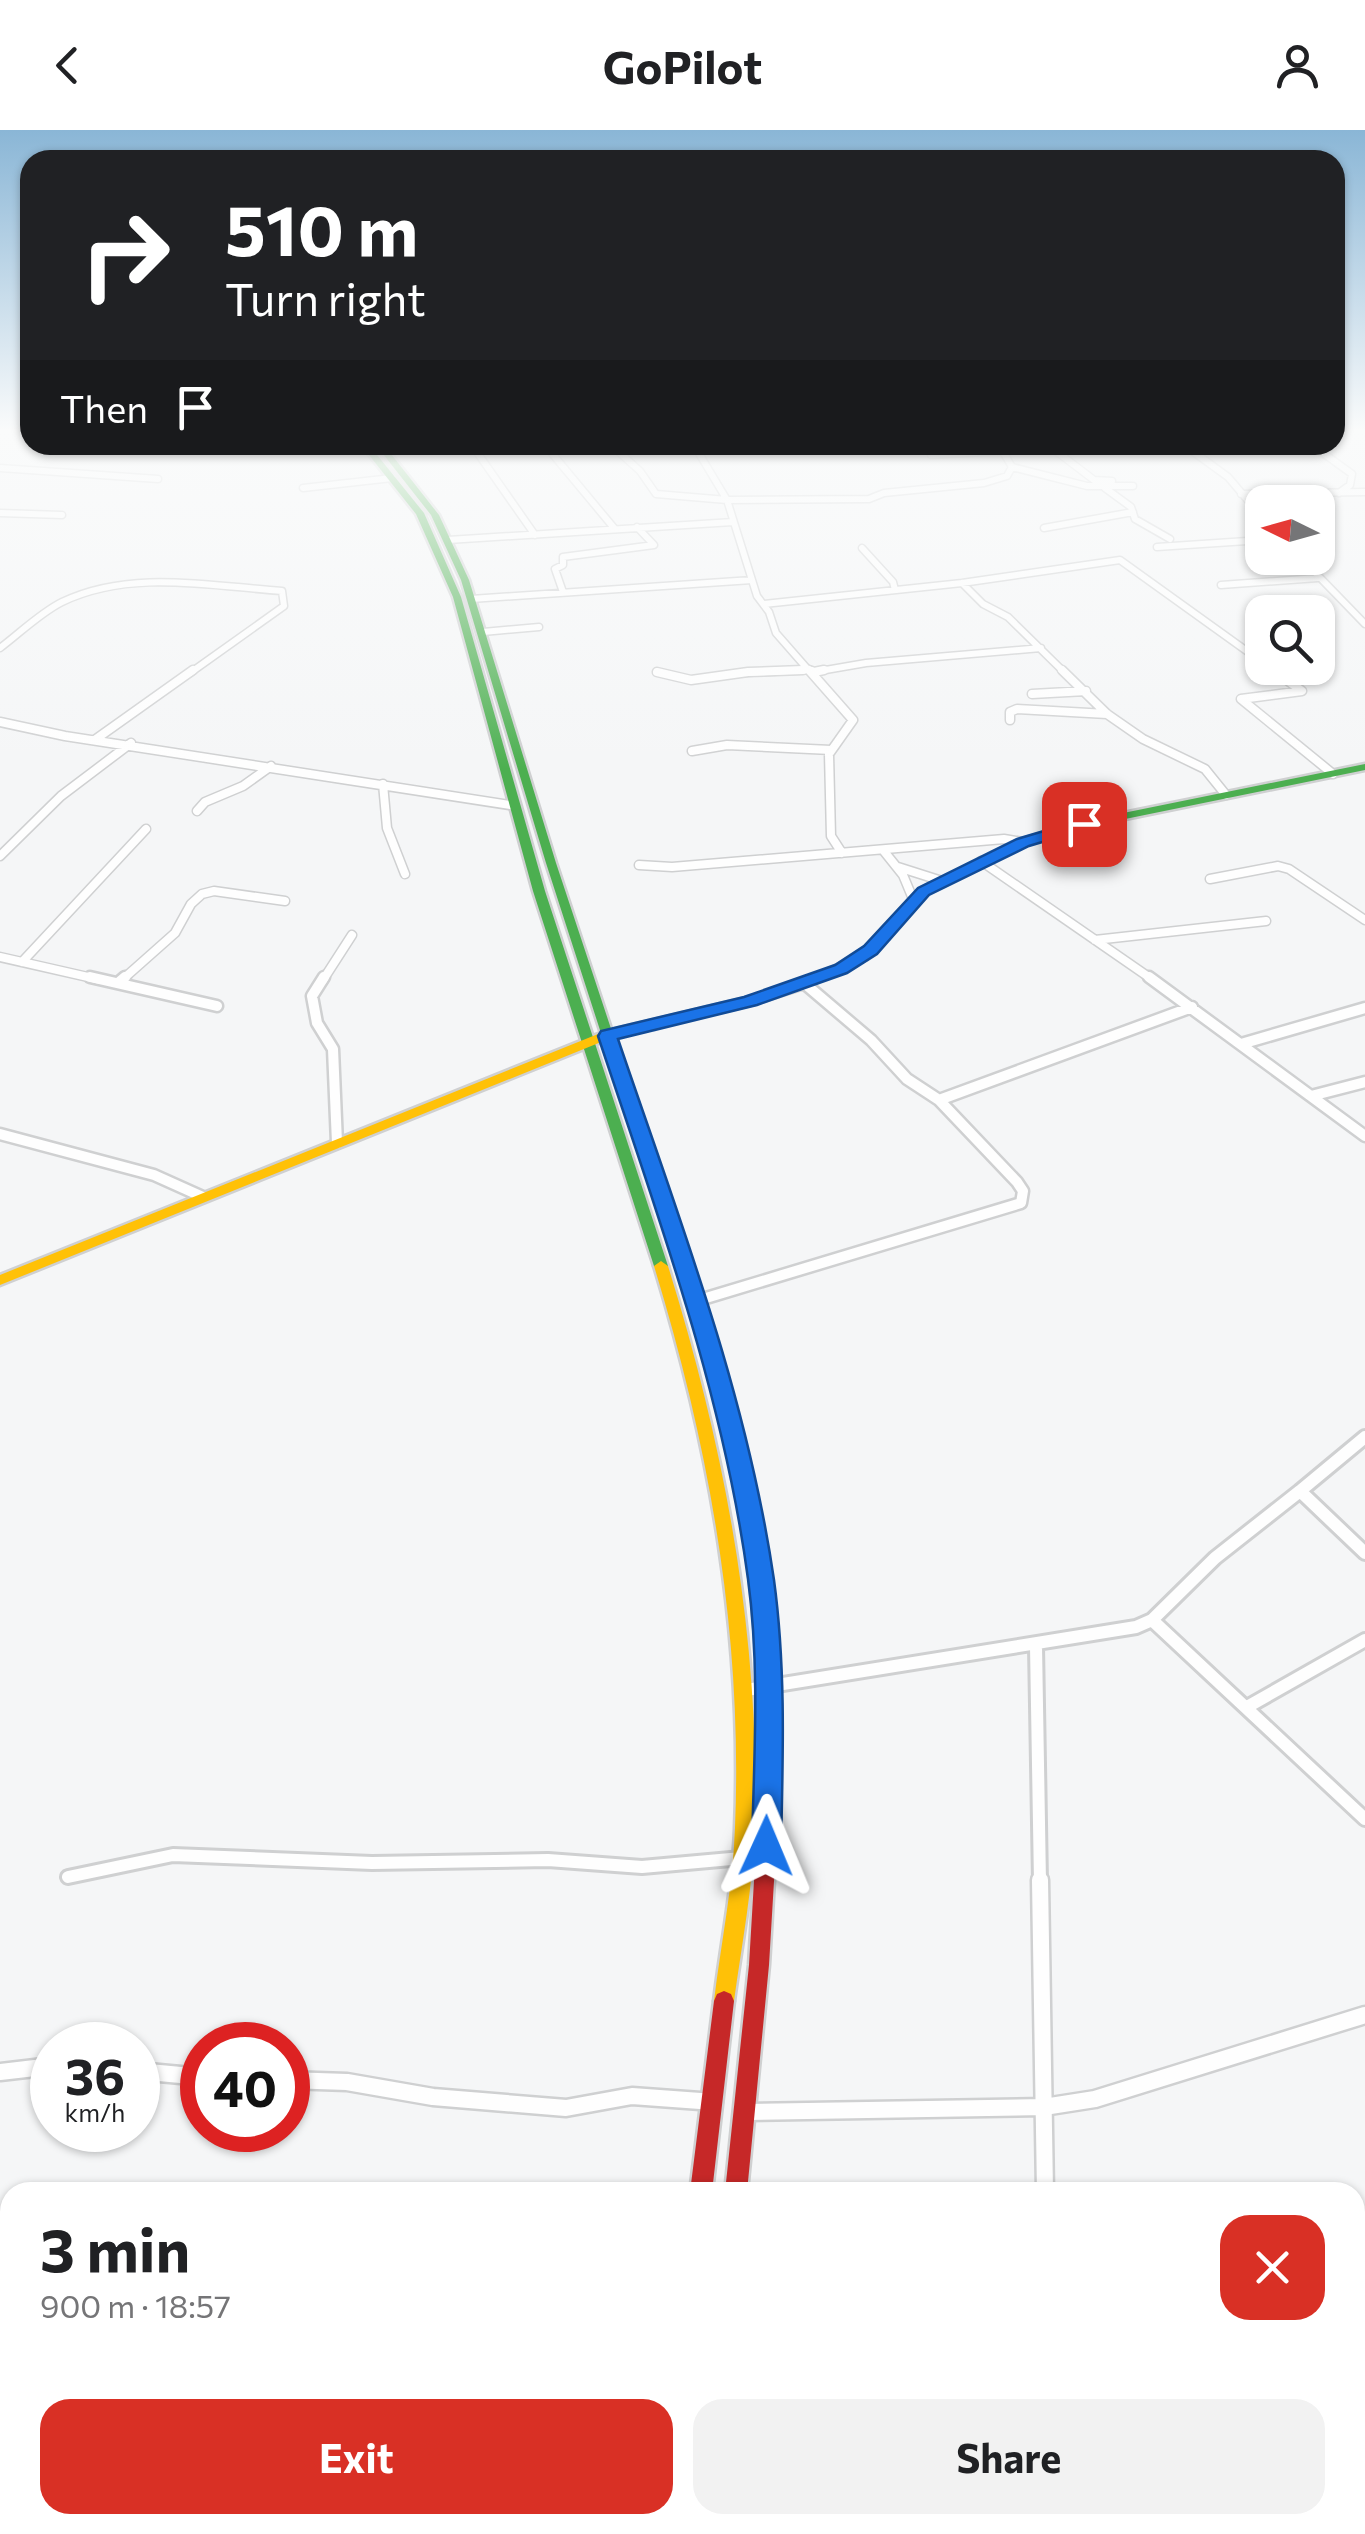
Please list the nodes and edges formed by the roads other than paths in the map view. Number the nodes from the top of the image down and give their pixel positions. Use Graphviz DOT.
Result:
graph roads {
  1 [pos="437,545"];
  2 [pos="450,545"];
  3 [pos="653,545"];
  4 [pos="740,545"];
  5 [pos="1184,545"];
  6 [pos="1157,547"];
  7 [pos="862,548"];
  8 [pos="1315,575"];
  9 [pos="1318,578"];
  10 [pos="752,580"];
  11 [pos="962,583"];
  12 [pos="1221,585"];
  13 [pos="895,590"];
  14 [pos="563,592"];
  15 [pos="471,599"];
  16 [pos="764,604"];
  17 [pos="1365,624"];
  18 [pos="539,627"];
  19 [pos="483,632"];
  20 [pos="0,648"];
  21 [pos="1041,648"];
  22 [pos="1245,649"];
  23 [pos="813,671"];
  24 [pos="656,672"];
  25 [pos="1294,685"];
  26 [pos="1086,691"];
  27 [pos="1032,694"];
  28 [pos="497,708"];
  29 [pos="1107,714"];
  30 [pos="1010,720"];
  31 [pos="0,722"];
  32 [pos="96,739"];
  33 [pos="131,743"];
  34 [pos="692,751"];
  35 [pos="827,752"];
  36 [pos="271,766"];
  37 [pos="1365,767"];
  38 [pos="1333,774"];
  39 [pos="383,784"];
  40 [pos="1226,795"];
  41 [pos="516,806"];
  42 [pos="197,811"];
  43 [pos="146,830"];
  44 [pos="831,836"];
  45 [pos="1023,842"];
  46 [pos="883,850"];
  47 [pos="842,853"];
  48 [pos="0,856"];
  49 [pos="817,856"];
  50 [pos="982,861"];
  51 [pos="638,865"];
  52 [pos="898,867"];
  53 [pos="405,874"];
  54 [pos="1210,879"];
  55 [pos="942,881"];
  56 [pos="914,899"];
  57 [pos="285,901"];
  58 [pos="1365,920"];
  59 [pos="1266,922"];
  60 [pos="352,936"];
  61 [pos="1095,940"];
  62 [pos="0,957"];
  63 [pos="22,962"];
  64 [pos="118,984"];
  65 [pos="804,984"];
  66 [pos="216,1006"];
  67 [pos="1192,1008"];
  68 [pos="1365,1008"];
  69 [pos="607,1036"];
  70 [pos="589,1043"];
  71 [pos="1241,1044"];
  72 [pos="1365,1082"];
  73 [pos="1312,1096"];
  74 [pos="939,1100"];
  75 [pos="0,1134"];
  76 [pos="1365,1136"];
  77 [pos="337,1143"];
  78 [pos="203,1197"];
  79 [pos="0,1280"];
  80 [pos="696,1301"];
  81 [pos="1365,1437"];
  82 [pos="1300,1491"];
  83 [pos="1365,1552"];
  84 [pos="1152,1620"];
  85 [pos="1365,1640"];
  86 [pos="1036,1646"];
  87 [pos="746,1690"];
  88 [pos="770,1690"];
  89 [pos="1247,1707"];
  90 [pos="1365,1819"];
  91 [pos="742,1858"];
  92 [pos="68,1877"];
  93 [pos="1365,2015"];
  94 [pos="30,2069"];
  95 [pos="0,2072"];
  96 [pos="310,2081"];
  97 [pos="714,2102"];
  98 [pos="1044,2107"];
  99 [pos="744,2112"];
  100 [pos="702,2182"];
  101 [pos="737,2182"];
  102 [pos="1045,2182"];
  1 -- 28 [label="street"];
  2 -- 15 [label="street"];
  3 -- 14 [label="street"];
  4 -- 10 [label="street"];
  5 -- 6 [label="street"];
  7 -- 13 [label="street"];
  8 -- 9 [label="street"];
  9 -- 12 [label="street"];
  9 -- 17 [label="street"];
  10 -- 14 [label="street"];
  10 -- 16 [label="street"];
  11 -- 13 [label="street"];
  11 -- 21 [label="street"];
  11 -- 22 [label="street"];
  13 -- 16 [label="street"];
  14 -- 15 [label="street"];
  15 -- 19 [label="street"];
  16 -- 23 [label="street"];
  18 -- 19 [label="street"];
  19 -- 28 [label="street"];
  20 -- 32 [label="street"];
  21 -- 23 [label="street"];
  21 -- 26 [label="street"];
  23 -- 24 [label="street"];
  23 -- 35 [label="street"];
  25 -- 38 [label="street"];
  26 -- 27 [label="street"];
  26 -- 29 [label="street"];
  28 -- 41 [label="street"];
  28 -- 69 [label="street"];
  29 -- 30 [label="street"];
  29 -- 40 [label="street"];
  31 -- 32 [label="street"];
  32 -- 33 [label="street"];
  33 -- 36 [label="street"];
  33 -- 48 [label="street"];
  34 -- 35 [label="street"];
  35 -- 44 [label="street"];
  36 -- 39 [label="street"];
  36 -- 42 [label="street"];
  37 -- 38 [label="street"];
  38 -- 40 [label="street"];
  39 -- 41 [label="street"];
  39 -- 53 [label="street"];
  40 -- 45 [label="street"];
  41 -- 70 [label="street"];
  43 -- 63 [label="street"];
  44 -- 47 [label="street"];
  44 -- 49 [label="street"];
  45 -- 46 [label="street"];
  45 -- 50 [label="street"];
  46 -- 47 [label="street"];
  46 -- 52 [label="street"];
  47 -- 49 [label="street"];
  49 -- 51 [label="street"];
  50 -- 55 [label="street"];
  50 -- 61 [label="street"];
  52 -- 55 [label="street"];
  52 -- 56 [label="street"];
  54 -- 58 [label="street"];
  55 -- 56 [label="street"];
  56 -- 65 [label="street"];
  57 -- 64 [label="street"];
  59 -- 61 [label="street"];
  60 -- 77 [label="street"];
  61 -- 67 [label="street"];
  62 -- 63 [label="street"];
  63 -- 64 [label="street"];
  64 -- 66 [label="street"];
  65 -- 69 [label="street"];
  65 -- 74 [label="street"];
  67 -- 71 [label="street"];
  67 -- 74 [label="street"];
  68 -- 71 [label="street"];
  69 -- 70 [label="street"];
  69 -- 80 [label="street"];
  70 -- 77 [label="street"];
  70 -- 87 [label="street"];
  71 -- 73 [label="street"];
  72 -- 73 [label="street"];
  73 -- 76 [label="street"];
  74 -- 80 [label="street"];
  75 -- 78 [label="street"];
  77 -- 78 [label="street"];
  78 -- 79 [label="street"];
  80 -- 88 [label="street"];
  81 -- 82 [label="street"];
  82 -- 83 [label="street"];
  82 -- 84 [label="street"];
  84 -- 86 [label="street"];
  84 -- 89 [label="street"];
  85 -- 89 [label="street"];
  86 -- 88 [label="street"];
  86 -- 98 [label="street"];
  87 -- 88 [label="street"];
  87 -- 91 [label="street"];
  88 -- 99 [label="street"];
  89 -- 90 [label="street"];
  91 -- 92 [label="street"];
  91 -- 97 [label="street"];
  93 -- 98 [label="street"];
  94 -- 95 [label="street"];
  96 -- 97 [label="street"];
  97 -- 100 [label="street"];
  98 -- 99 [label="street"];
  98 -- 102 [label="street"];
  99 -- 101 [label="street"];
}
